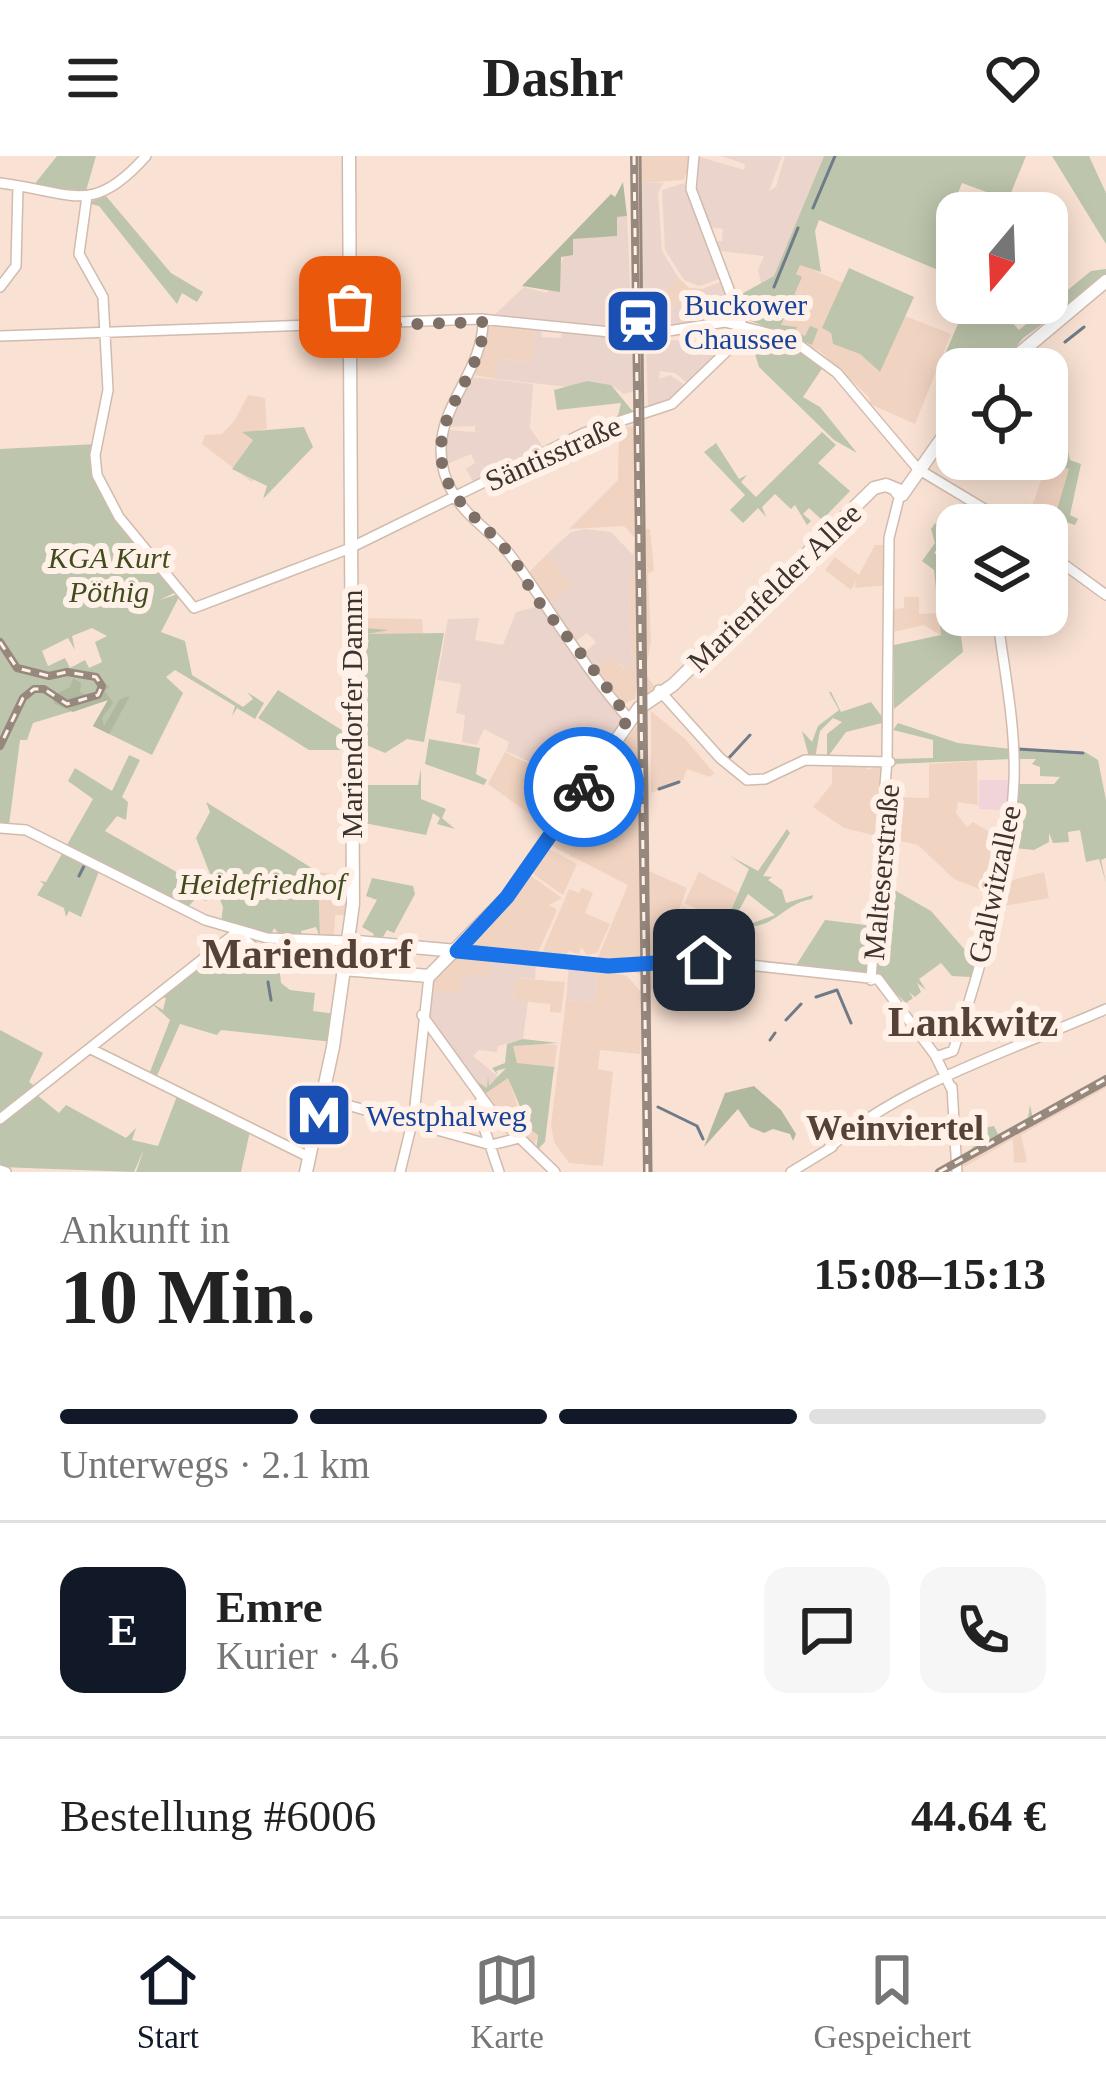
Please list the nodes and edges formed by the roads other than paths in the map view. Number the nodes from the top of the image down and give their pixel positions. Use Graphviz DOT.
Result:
graph roads {
  1 [pos="146,156"];
  2 [pos="352,156"];
  3 [pos="694,156"];
  4 [pos="0,183"];
  5 [pos="18,186"];
  6 [pos="87,196"];
  7 [pos="1106,282"];
  8 [pos="0,287"];
  9 [pos="483,321"];
  10 [pos="739,322"];
  11 [pos="352,324"];
  12 [pos="106,333"];
  13 [pos="0,338"];
  14 [pos="1028,348"];
  15 [pos="936,441"];
  16 [pos="914,464"];
  17 [pos="900,495"];
  18 [pos="455,498"];
  19 [pos="978,504"];
  20 [pos="355,545"];
  21 [pos="1068,568"];
  22 [pos="1106,595"];
  23 [pos="1000,636"];
  24 [pos="660,691"];
  25 [pos="631,713"];
  26 [pos="888,762"];
  27 [pos="0,828"];
  28 [pos="240,933"];
  29 [pos="352,940"];
  30 [pos="457,951"];
  31 [pos="344,969"];
  32 [pos="429,976"];
  33 [pos="874,979"];
  34 [pos="1106,1009"];
  35 [pos="422,1015"];
  36 [pos="93,1046"];
  37 [pos="937,1059"];
  38 [pos="951,1080"];
  39 [pos="323,1099"];
  40 [pos="482,1099"];
  41 [pos="0,1120"];
  42 [pos="412,1122"];
  43 [pos="519,1138"];
  44 [pos="490,1144"];
  45 [pos="309,1156"];
  46 [pos="793,1171"];
  47 [pos="307,1172"];
  48 [pos="400,1172"];
  49 [pos="500,1172"];
  50 [pos="555,1172"];
  51 [pos="957,1172"];
  1 -- 6 [label="street"];
  2 -- 11 [label="main road, Mariendorfer Damm"];
  3 -- 10 [label="street"];
  4 -- 5 [label="street"];
  5 -- 6 [label="street"];
  5 -- 8 [label="street"];
  6 -- 12 [label="street"];
  7 -- 14 [label="main road"];
  9 -- 10 [label="street, bridge"];
  9 -- 11 [label="street"];
  9 -- 18 [label="street"];
  10 -- 16 [label="street"];
  10 -- 18 [label="street, Säntisstraße"];
  11 -- 12 [label="street"];
  11 -- 20 [label="main road, Mariendorfer Damm"];
  12 -- 13 [label="street"];
  12 -- 20 [label="street, Säntisstraße"];
  15 -- 16 [label="main road"];
  16 -- 17 [label="main road"];
  16 -- 19 [label="street"];
  17 -- 24 [label="main road, Marienfelder Allee"];
  17 -- 26 [label="street, Malteserstraße"];
  18 -- 20 [label="street, Säntisstraße"];
  18 -- 25 [label="street"];
  20 -- 29 [label="main road, Mariendorfer Damm"];
  21 -- 22 [label="street"];
  23 -- 37 [label="street, Gallwitzallee"];
  24 -- 25 [label="main road, Marienfelder Allee"];
  24 -- 26 [label="street"];
  25 -- 30 [label="main road"];
  26 -- 33 [label="street, Malteserstraße"];
  27 -- 28 [label="street"];
  28 -- 29 [label="street"];
  28 -- 31 [label="street"];
  28 -- 36 [label="street"];
  29 -- 30 [label="main road"];
  29 -- 31 [label="main road, Mariendorfer Damm"];
  30 -- 32 [label="main road"];
  30 -- 33 [label="street"];
  31 -- 32 [label="main road"];
  31 -- 39 [label="main road, Mariendorfer Damm"];
  32 -- 35 [label="street"];
  33 -- 37 [label="street"];
  34 -- 38 [label="street"];
  35 -- 40 [label="street"];
  35 -- 42 [label="street"];
  36 -- 41 [label="street"];
  36 -- 45 [label="street"];
  37 -- 38 [label="street"];
  38 -- 46 [label="street"];
  38 -- 51 [label="street"];
  39 -- 42 [label="street"];
  39 -- 45 [label="main road, Mariendorfer Damm"];
  39 -- 47 [label="main road, Mariendorfer Damm"];
  40 -- 43 [label="street"];
  40 -- 44 [label="street"];
  42 -- 44 [label="street"];
  42 -- 48 [label="street"];
  43 -- 44 [label="street"];
  43 -- 50 [label="street"];
  44 -- 49 [label="street"];
  45 -- 47 [label="main road, Mariendorfer Damm"];
}
